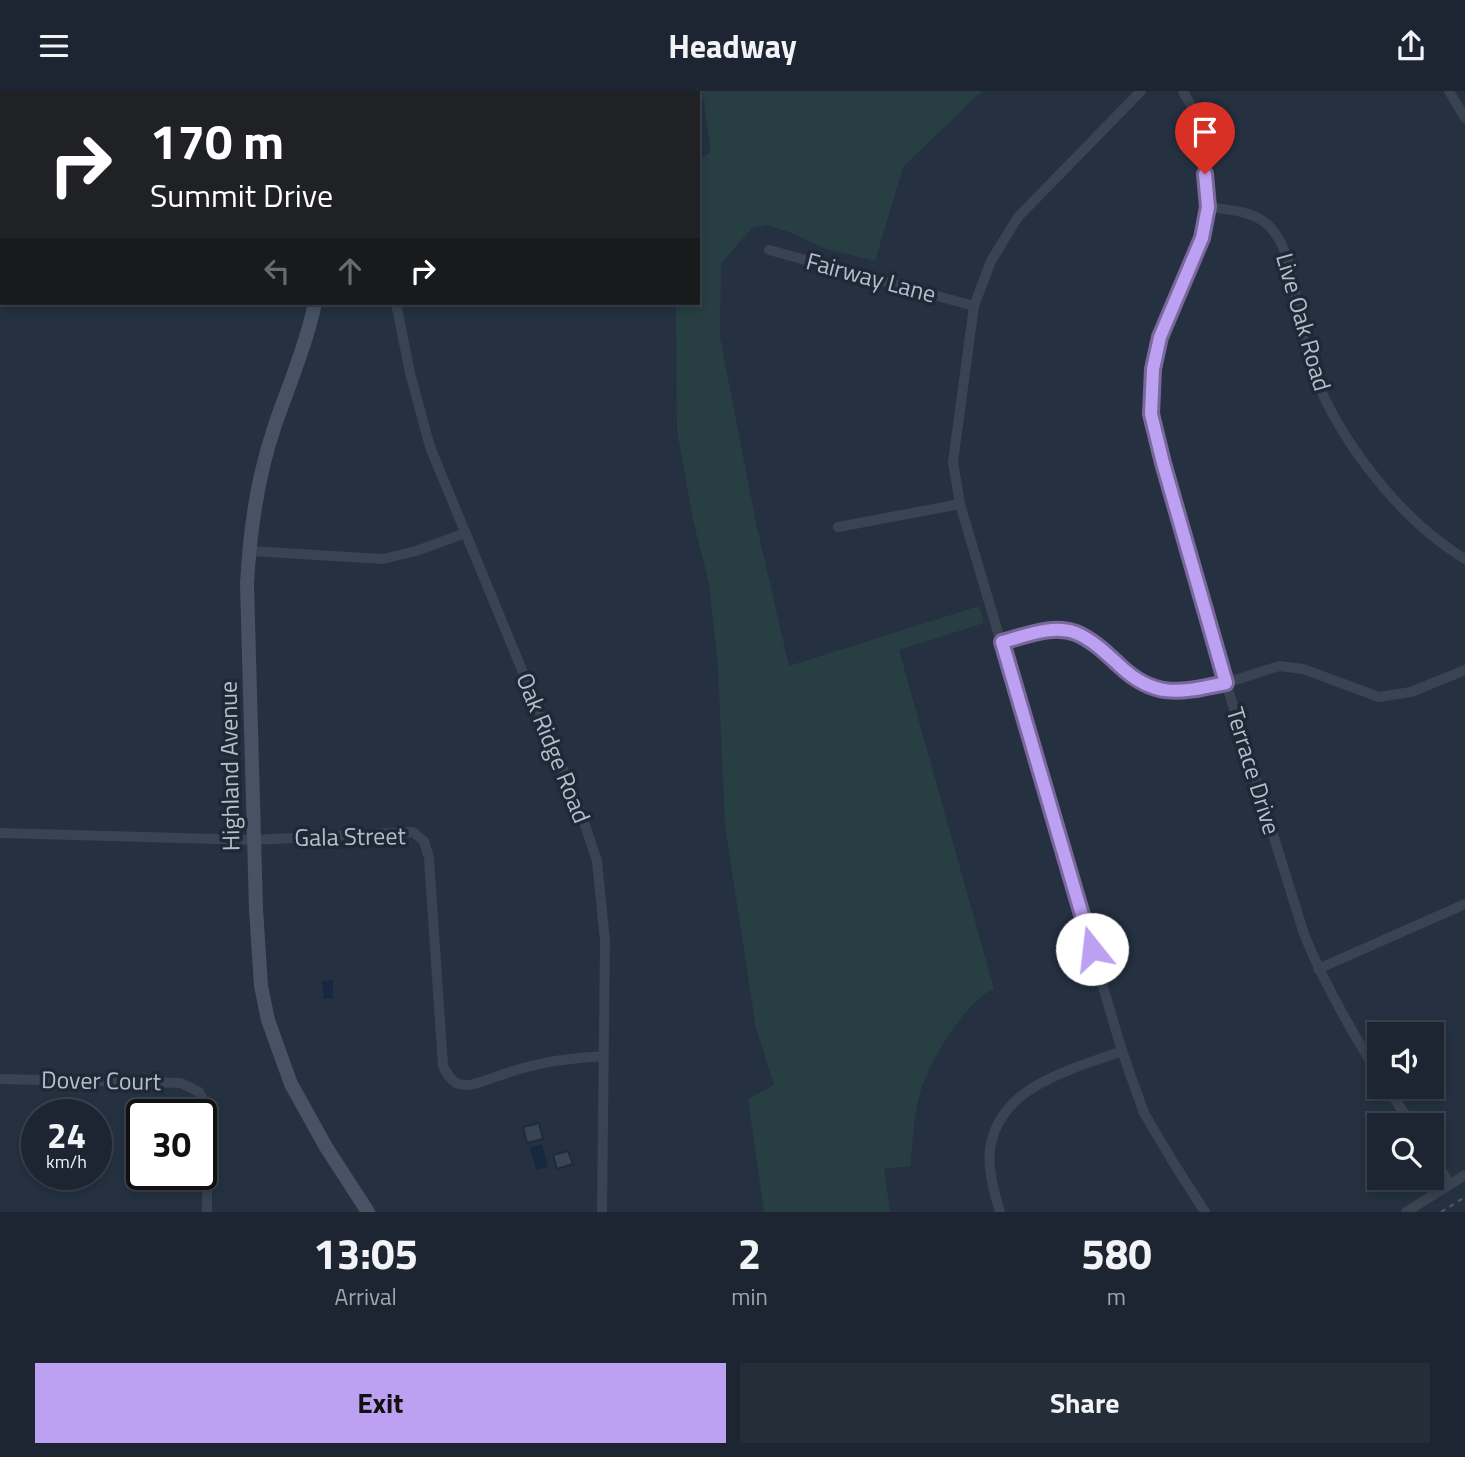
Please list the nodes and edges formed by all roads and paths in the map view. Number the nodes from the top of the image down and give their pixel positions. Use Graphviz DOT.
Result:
graph roads {
  1 [pos="1141,91"];
  2 [pos="1183,91"];
  3 [pos="1449,91"];
  4 [pos="1465,118"];
  5 [pos="1208,207"];
  6 [pos="769,250"];
  7 [pos="315,305"];
  8 [pos="396,305"];
  9 [pos="974,306"];
  10 [pos="960,505"];
  11 [pos="838,527"];
  12 [pos="466,533"];
  13 [pos="249,551"];
  14 [pos="1465,559"];
  15 [pos="1002,642"];
  16 [pos="1465,670"];
  17 [pos="1226,683"];
  18 [pos="0,833"];
  19 [pos="253,840"];
  20 [pos="1465,904"];
  21 [pos="1318,969"];
  22 [pos="1122,1051"];
  23 [pos="604,1056"];
  24 [pos="1367,1056"];
  25 [pos="0,1079"];
  26 [pos="1444,1175"];
  27 [pos="1465,1175"];
  28 [pos="1450,1184"];
  29 [pos="1465,1197"];
  30 [pos="207,1212"];
  31 [pos="368,1212"];
  32 [pos="602,1212"];
  33 [pos="1000,1212"];
  34 [pos="1205,1212"];
  35 [pos="1406,1212"];
  36 [pos="1441,1212"];
  1 -- 9 [label="street"];
  2 -- 5 [label="street, Terrace Drive"];
  3 -- 4 [label="street"];
  5 -- 14 [label="street, Live Oak Road"];
  5 -- 17 [label="street, Terrace Drive"];
  6 -- 9 [label="street, Fairway Lane"];
  7 -- 13 [label="main road, Highland Avenue"];
  8 -- 12 [label="street, Oak Ridge Road"];
  9 -- 10 [label="street"];
  10 -- 11 [label="street"];
  10 -- 15 [label="street"];
  12 -- 13 [label="street"];
  12 -- 23 [label="street, Oak Ridge Road"];
  13 -- 19 [label="main road, Highland Avenue"];
  15 -- 17 [label="street"];
  15 -- 22 [label="street"];
  16 -- 17 [label="street"];
  17 -- 21 [label="street, Terrace Drive"];
  18 -- 19 [label="street, Gala Street"];
  19 -- 23 [label="street, Gala Street"];
  19 -- 31 [label="main road, Highland Avenue"];
  20 -- 21 [label="street"];
  21 -- 24 [label="street, Terrace Drive"];
  22 -- 33 [label="street"];
  22 -- 34 [label="street"];
  23 -- 32 [label="street, Oak Ridge Road"];
  25 -- 30 [label="street, Dover Court"];
  26 -- 28 [label="street"];
  27 -- 28 [label="street"];
  28 -- 35 [label="street"];
  29 -- 36 [label="path"];
}
